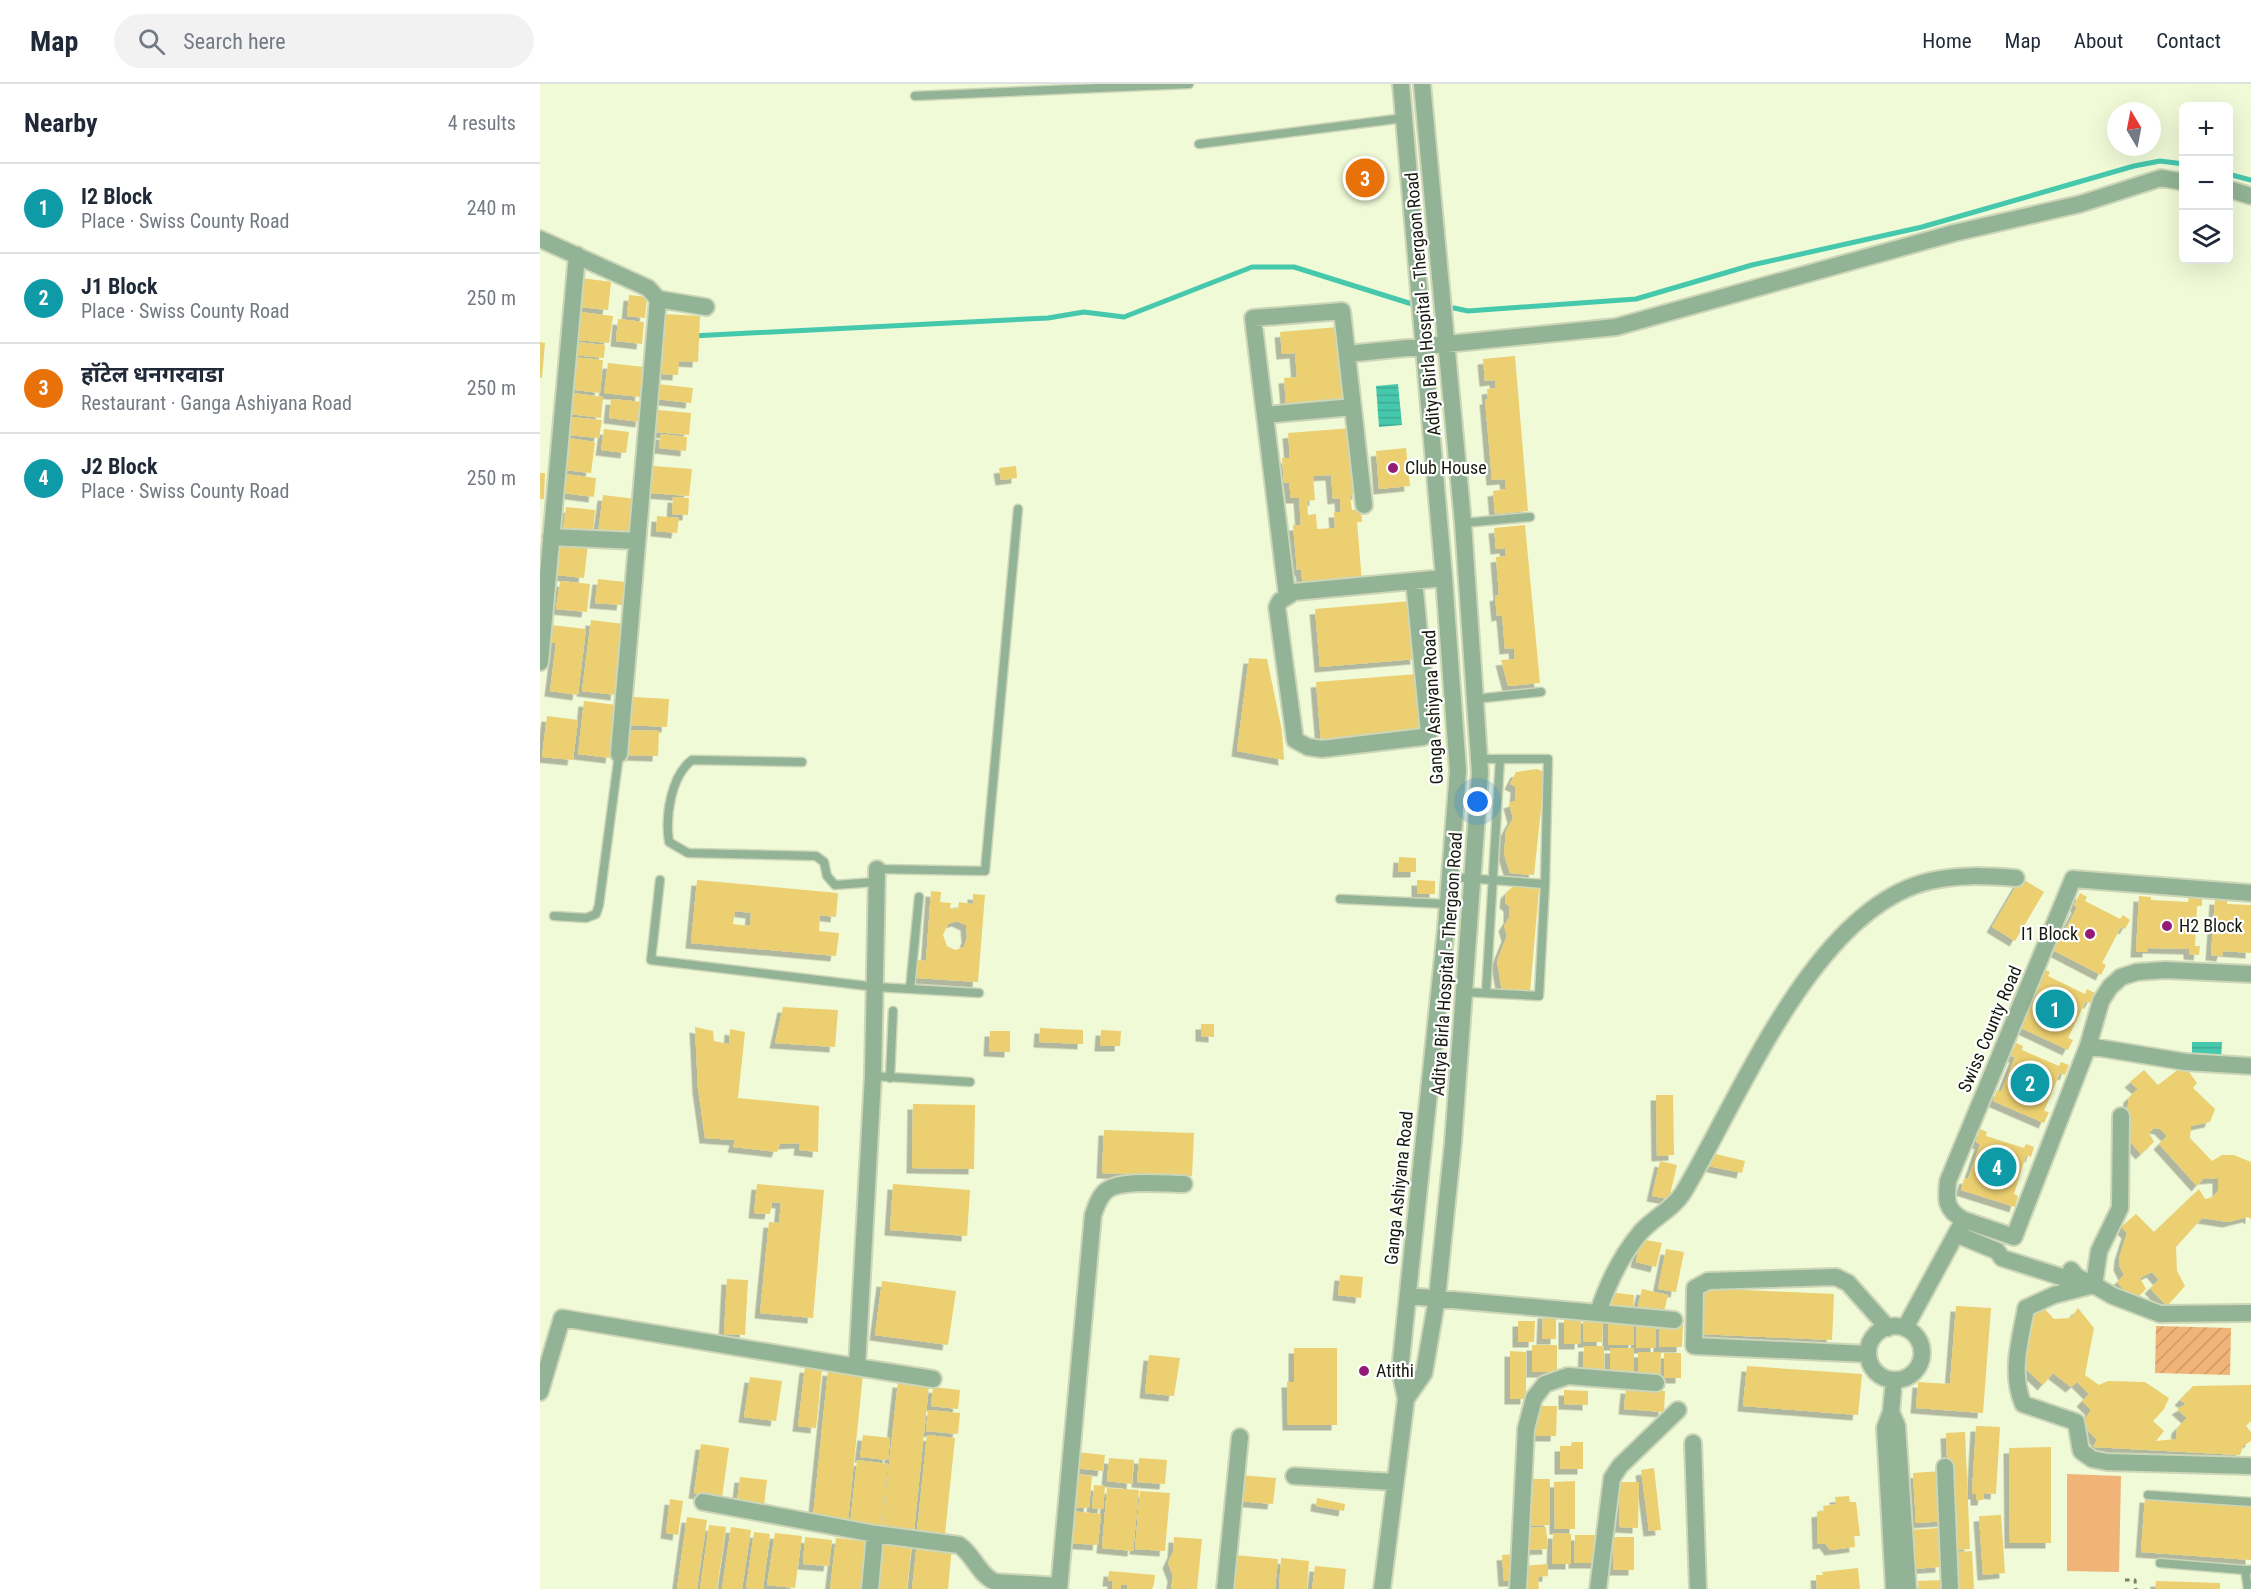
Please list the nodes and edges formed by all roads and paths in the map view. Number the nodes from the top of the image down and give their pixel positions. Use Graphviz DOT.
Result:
graph roads {
  1 [pos="1189,84"];
  2 [pos="1401,84"];
  3 [pos="1422,84"];
  4 [pos="915,96"];
  5 [pos="1404,118"];
  6 [pos="1199,144"];
  7 [pos="2179,181"];
  8 [pos="2233,190"];
  9 [pos="2251,196"];
  10 [pos="540,239"];
  11 [pos="577,255"];
  12 [pos="658,299"];
  13 [pos="706,307"];
  14 [pos="1447,344"];
  15 [pos="1424,345"];
  16 [pos="1347,354"];
  17 [pos="1353,407"];
  18 [pos="1265,415"];
  19 [pos="1364,505"];
  20 [pos="1018,509"];
  21 [pos="1530,517"];
  22 [pos="1463,523"];
  23 [pos="551,537"];
  24 [pos="637,541"];
  25 [pos="1466,577"];
  26 [pos="1444,578"];
  27 [pos="1414,581"];
  28 [pos="1287,595"];
  29 [pos="540,662"];
  30 [pos="1541,692"];
  31 [pos="1475,699"];
  32 [pos="619,754"];
  33 [pos="1479,759"];
  34 [pos="1500,759"];
  35 [pos="802,762"];
  36 [pos="876,876"];
  37 [pos="1450,877"];
  38 [pos="2016,878"];
  39 [pos="1472,879"];
  40 [pos="660,880"];
  41 [pos="1494,880"];
  42 [pos="1545,884"];
  43 [pos="2251,894"];
  44 [pos="919,897"];
  45 [pos="1340,899"];
  46 [pos="1448,904"];
  47 [pos="554,916"];
  48 [pos="2251,974"];
  49 [pos="876,987"];
  50 [pos="910,989"];
  51 [pos="1462,992"];
  52 [pos="979,993"];
  53 [pos="1486,993"];
  54 [pos="893,1011"];
  55 [pos="2088,1046"];
  56 [pos="2251,1066"];
  57 [pos="881,1077"];
  58 [pos="970,1082"];
  59 [pos="2121,1116"];
  60 [pos="1184,1184"];
  61 [pos="1960,1227"];
  62 [pos="2094,1285"];
  63 [pos="1408,1296"];
  64 [pos="1437,1298"];
  65 [pos="1598,1313"];
  66 [pos="2251,1313"];
  67 [pos="1674,1320"];
  68 [pos="1887,1328"];
  69 [pos="1905,1329"];
  70 [pos="1868,1354"];
  71 [pos="857,1367"];
  72 [pos="933,1379"];
  73 [pos="1894,1380"];
  74 [pos="1656,1383"];
  75 [pos="540,1392"];
  76 [pos="1406,1399"];
  77 [pos="1678,1410"];
  78 [pos="1892,1412"];
  79 [pos="1240,1437"];
  80 [pos="1693,1443"];
  81 [pos="2251,1466"];
  82 [pos="1945,1467"];
  83 [pos="1294,1476"];
  84 [pos="1394,1482"];
  85 [pos="2148,1495"];
  86 [pos="703,1502"];
  87 [pos="2251,1502"];
  88 [pos="875,1534"];
  89 [pos="2160,1563"];
  90 [pos="2248,1570"];
  91 [pos="2125,1580"];
  92 [pos="1059,1588"];
  93 [pos="870,1589"];
  94 [pos="1225,1589"];
  95 [pos="1382,1589"];
  96 [pos="1518,1589"];
  97 [pos="1598,1589"];
  98 [pos="1698,1589"];
  99 [pos="1894,1589"];
  100 [pos="1908,1589"];
  101 [pos="1950,1589"];
  102 [pos="2136,1589"];
  103 [pos="2247,1589"];
  1 -- 4 [label="lane"];
  2 -- 5 [label="street, Ganga Ashiyana Road"];
  3 -- 14 [label="street, Aditya Birla Hospital - Thergaon Road"];
  5 -- 6 [label="lane"];
  5 -- 15 [label="street, Ganga Ashiyana Road"];
  7 -- 14 [label="street"];
  8 -- 9 [label="street"];
  10 -- 11 [label="street"];
  11 -- 12 [label="street"];
  11 -- 23 [label="street"];
  12 -- 13 [label="street"];
  12 -- 24 [label="street"];
  14 -- 15 [label="street"];
  14 -- 22 [label="street, Aditya Birla Hospital - Thergaon Road"];
  15 -- 16 [label="street"];
  15 -- 26 [label="street, Ganga Ashiyana Road"];
  16 -- 17 [label="street"];
  16 -- 18 [label="street"];
  17 -- 18 [label="street"];
  17 -- 19 [label="street"];
  18 -- 28 [label="street"];
  20 -- 36 [label="lane"];
  21 -- 22 [label="lane"];
  22 -- 25 [label="street, Aditya Birla Hospital - Thergaon Road"];
  23 -- 24 [label="street"];
  23 -- 29 [label="street"];
  24 -- 32 [label="street"];
  25 -- 26 [label="lane"];
  25 -- 31 [label="street, Aditya Birla Hospital - Thergaon Road"];
  26 -- 27 [label="street"];
  26 -- 37 [label="street, Ganga Ashiyana Road"];
  27 -- 28 [label="street"];
  27 -- 28 [label="street"];
  30 -- 31 [label="lane"];
  31 -- 33 [label="street, Aditya Birla Hospital - Thergaon Road"];
  32 -- 47 [label="lane"];
  33 -- 34 [label="lane"];
  33 -- 39 [label="street, Aditya Birla Hospital - Thergaon Road"];
  34 -- 41 [label="lane"];
  34 -- 42 [label="lane"];
  35 -- 36 [label="lane"];
  36 -- 49 [label="street"];
  37 -- 39 [label="lane"];
  37 -- 46 [label="street, Ganga Ashiyana Road"];
  38 -- 65 [label="street"];
  39 -- 41 [label="lane"];
  39 -- 51 [label="street, Aditya Birla Hospital - Thergaon Road"];
  40 -- 49 [label="lane"];
  41 -- 42 [label="lane"];
  41 -- 53 [label="lane"];
  42 -- 53 [label="lane"];
  43 -- 61 [label="street, Swiss County Road"];
  44 -- 50 [label="lane"];
  45 -- 46 [label="lane"];
  46 -- 63 [label="street, Ganga Ashiyana Road"];
  48 -- 55 [label="street"];
  49 -- 50 [label="lane"];
  49 -- 57 [label="street"];
  50 -- 52 [label="lane"];
  51 -- 53 [label="lane"];
  51 -- 64 [label="street, Aditya Birla Hospital - Thergaon Road"];
  54 -- 57 [label="lane"];
  55 -- 56 [label="street"];
  55 -- 61 [label="street"];
  57 -- 58 [label="lane"];
  57 -- 71 [label="street"];
  59 -- 62 [label="street"];
  60 -- 92 [label="street"];
  61 -- 62 [label="street, Swiss County Road"];
  61 -- 69 [label="street"];
  62 -- 66 [label="street, Swiss County Road"];
  62 -- 81 [label="street"];
  63 -- 64 [label="street"];
  63 -- 76 [label="street, Ganga Ashiyana Road"];
  64 -- 65 [label="street"];
  64 -- 76 [label="street, Aditya Birla Hospital - Thergaon Road"];
  65 -- 67 [label="street"];
  68 -- 69 [label="street"];
  68 -- 70 [label="street"];
  68 -- 70 [label="street"];
  69 -- 73 [label="street"];
  70 -- 73 [label="street"];
  71 -- 72 [label="street"];
  71 -- 75 [label="street"];
  73 -- 78 [label="street"];
  74 -- 96 [label="street"];
  76 -- 84 [label="street, Aditya Birla Hospital - Thergaon Road"];
  77 -- 97 [label="street"];
  78 -- 99 [label="street"];
  78 -- 100 [label="street"];
  79 -- 94 [label="street"];
  80 -- 98 [label="street"];
  82 -- 101 [label="street"];
  83 -- 84 [label="street"];
  84 -- 95 [label="street, Aditya Birla Hospital - Thergaon Road"];
  85 -- 87 [label="lane"];
  86 -- 88 [label="street"];
  88 -- 92 [label="street"];
  88 -- 93 [label="street"];
  89 -- 90 [label="lane"];
  90 -- 103 [label="lane"];
  91 -- 102 [label="path"];
}
